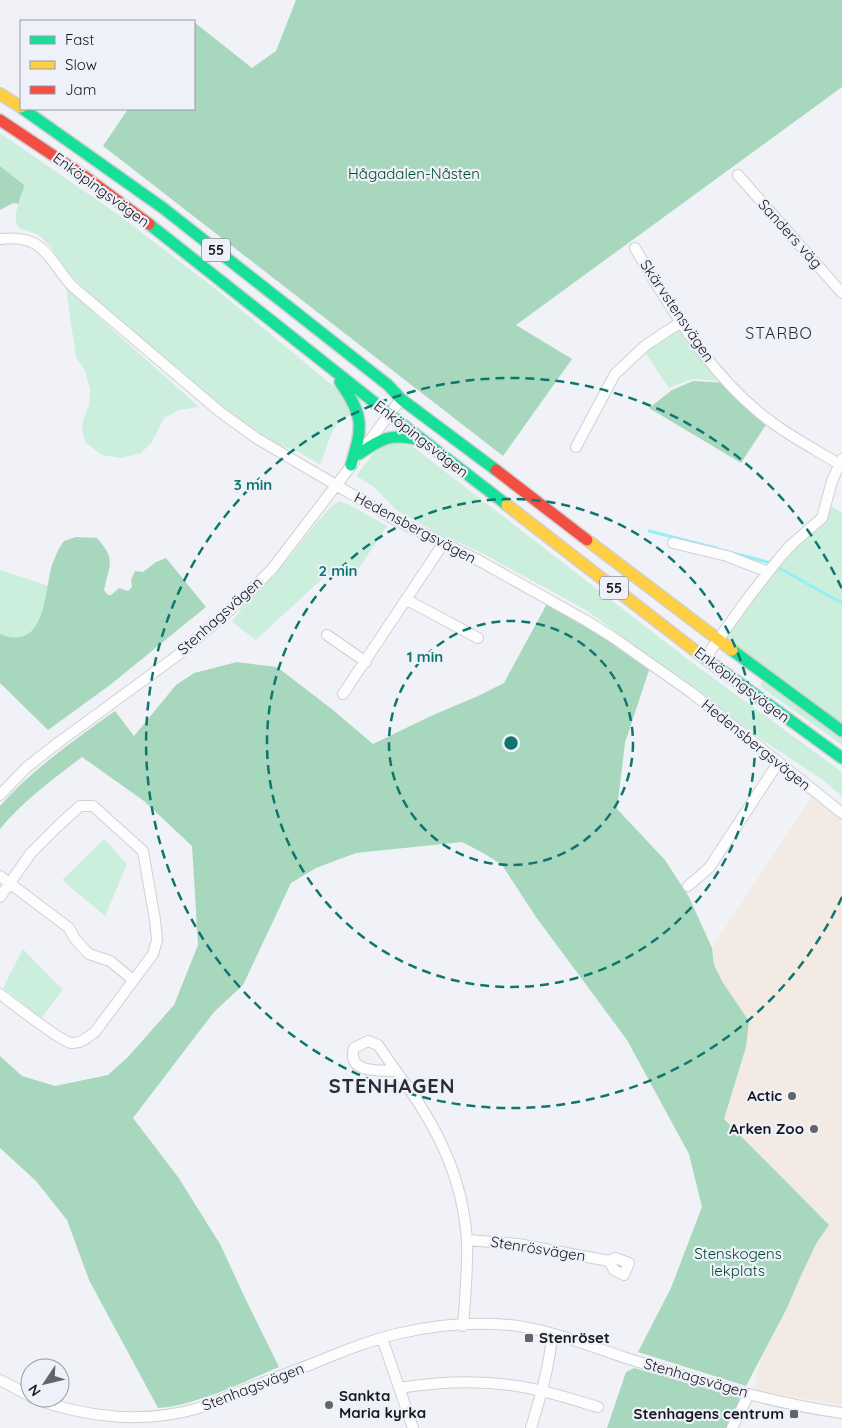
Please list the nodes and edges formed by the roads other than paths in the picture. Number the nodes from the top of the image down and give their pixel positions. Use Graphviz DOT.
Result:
graph roads {
  1 [pos="0,94"];
  2 [pos="20,107"];
  3 [pos="25,110"];
  4 [pos="0,120"];
  5 [pos="738,175"];
  6 [pos="0,239"];
  7 [pos="635,248"];
  8 [pos="842,294"];
  9 [pos="681,322"];
  10 [pos="328,366"];
  11 [pos="401,399"];
  12 [pos="389,414"];
  13 [pos="424,441"];
  14 [pos="576,447"];
  15 [pos="359,454"];
  16 [pos="840,461"];
  17 [pos="351,465"];
  18 [pos="336,486"];
  19 [pos="673,543"];
  20 [pos="443,544"];
  21 [pos="768,572"];
  22 [pos="407,600"];
  23 [pos="327,635"];
  24 [pos="478,638"];
  25 [pos="719,641"];
  26 [pos="705,658"];
  27 [pos="366,662"];
  28 [pos="343,694"];
  29 [pos="842,731"];
  30 [pos="842,758"];
  31 [pos="778,763"];
  32 [pos="0,795"];
  33 [pos="842,813"];
  34 [pos="0,876"];
  35 [pos="9,884"];
  36 [pos="688,886"];
  37 [pos="0,897"];
  38 [pos="133,980"];
  39 [pos="0,994"];
  40 [pos="396,1071"];
  41 [pos="467,1240"];
  42 [pos="609,1261"];
  43 [pos="463,1326"];
  44 [pos="552,1334"];
  45 [pos="382,1338"];
  46 [pos="2,1385"];
  47 [pos="399,1388"];
  48 [pos="541,1390"];
  49 [pos="20,1392"];
  50 [pos="749,1394"];
  51 [pos="598,1407"];
  52 [pos="63,1408"];
  53 [pos="842,1412"];
  54 [pos="121,1423"];
  55 [pos="413,1428"];
  56 [pos="531,1428"];
  57 [pos="732,1428"];
  1 -- 2 [label="main road, Enköpingsvägen / 55"];
  3 -- 11 [label="main road, Enköpingsvägen / 55"];
  4 -- 10 [label="main road, Enköpingsvägen / 55"];
  5 -- 8 [label="street, Sanders väg"];
  6 -- 18 [label="street, Hedensbergsvägen"];
  7 -- 9 [label="street, Skärvstensvägen"];
  9 -- 14 [label="street"];
  9 -- 16 [label="street, Skärvstensvägen"];
  10 -- 12 [label="main road, Enköpingsvägen / 55"];
  10 -- 17 [label="main road"];
  11 -- 12 [label="street, Stenhagsvägen"];
  11 -- 25 [label="main road, Enköpingsvägen / 55"];
  12 -- 13 [label="main road, Enköpingsvägen / 55"];
  12 -- 15 [label="street, Stenhagsvägen"];
  13 -- 15 [label="main road"];
  13 -- 26 [label="main road, Enköpingsvägen / 55"];
  15 -- 17 [label="street, Stenhagsvägen"];
  16 -- 21 [label="street"];
  17 -- 18 [label="street, Stenhagsvägen"];
  18 -- 20 [label="street, Hedensbergsvägen"];
  18 -- 32 [label="street, Stenhagsvägen"];
  19 -- 21 [label="street"];
  20 -- 22 [label="street"];
  20 -- 31 [label="street, Hedensbergsvägen"];
  21 -- 25 [label="street"];
  22 -- 24 [label="street"];
  22 -- 27 [label="street"];
  23 -- 27 [label="street"];
  25 -- 26 [label="street"];
  25 -- 29 [label="main road, Enköpingsvägen / 55"];
  26 -- 30 [label="main road, Enköpingsvägen / 55"];
  27 -- 28 [label="street"];
  31 -- 33 [label="street, Hedensbergsvägen"];
  31 -- 36 [label="street"];
  34 -- 35 [label="street"];
  35 -- 37 [label="street"];
  35 -- 38 [label="street"];
  35 -- 38 [label="street"];
  38 -- 39 [label="street"];
  40 -- 41 [label="street"];
  41 -- 42 [label="street, Stenrösvägen"];
  41 -- 43 [label="street"];
  43 -- 44 [label="street, Stenhagsvägen"];
  43 -- 45 [label="street, Stenhagsvägen"];
  44 -- 48 [label="street"];
  44 -- 50 [label="street, Stenhagsvägen"];
  45 -- 47 [label="street"];
  45 -- 54 [label="street, Stenhagsvägen"];
  46 -- 49 [label="street, Stenhagsvägen"];
  47 -- 48 [label="street"];
  47 -- 55 [label="street"];
  48 -- 51 [label="street"];
  48 -- 56 [label="street"];
  50 -- 53 [label="street, Stenhagsvägen"];
  50 -- 57 [label="street"];
  52 -- 54 [label="street, Stenhagsvägen"];
}
